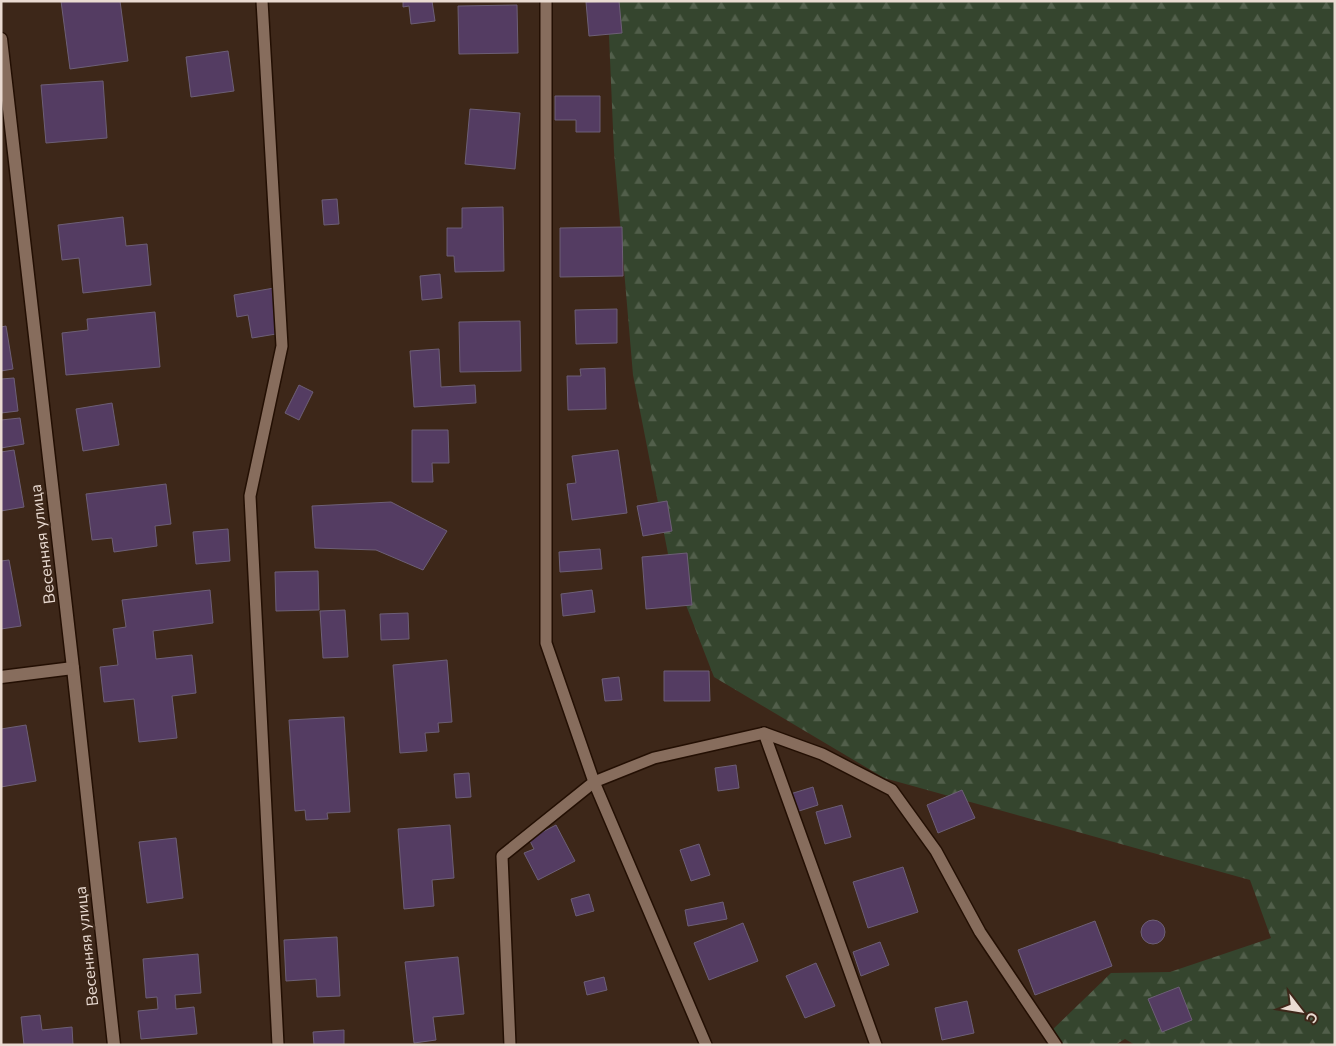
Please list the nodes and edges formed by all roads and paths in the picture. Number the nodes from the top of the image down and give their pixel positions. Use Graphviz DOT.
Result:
graph roads {
  1 [pos="262,1"];
  2 [pos="546,1"];
  3 [pos="1,39"];
  4 [pos="4,92"];
  5 [pos="73,668"];
  6 [pos="1,677"];
  7 [pos="764,733"];
  8 [pos="594,782"];
  9 [pos="114,1045"];
  10 [pos="278,1045"];
  11 [pos="510,1045"];
  12 [pos="706,1045"];
  13 [pos="876,1045"];
  14 [pos="1056,1045"];
  1 -- 10 [label="lane"];
  2 -- 8 [label="lane"];
  3 -- 4 [label="street, Весенняя улица"];
  4 -- 5 [label="street, Весенняя улица"];
  5 -- 6 [label="street"];
  5 -- 9 [label="street, Весенняя улица"];
  7 -- 8 [label="lane"];
  7 -- 13 [label="lane"];
  7 -- 14 [label="lane"];
  8 -- 11 [label="lane"];
  8 -- 12 [label="lane"];
}
